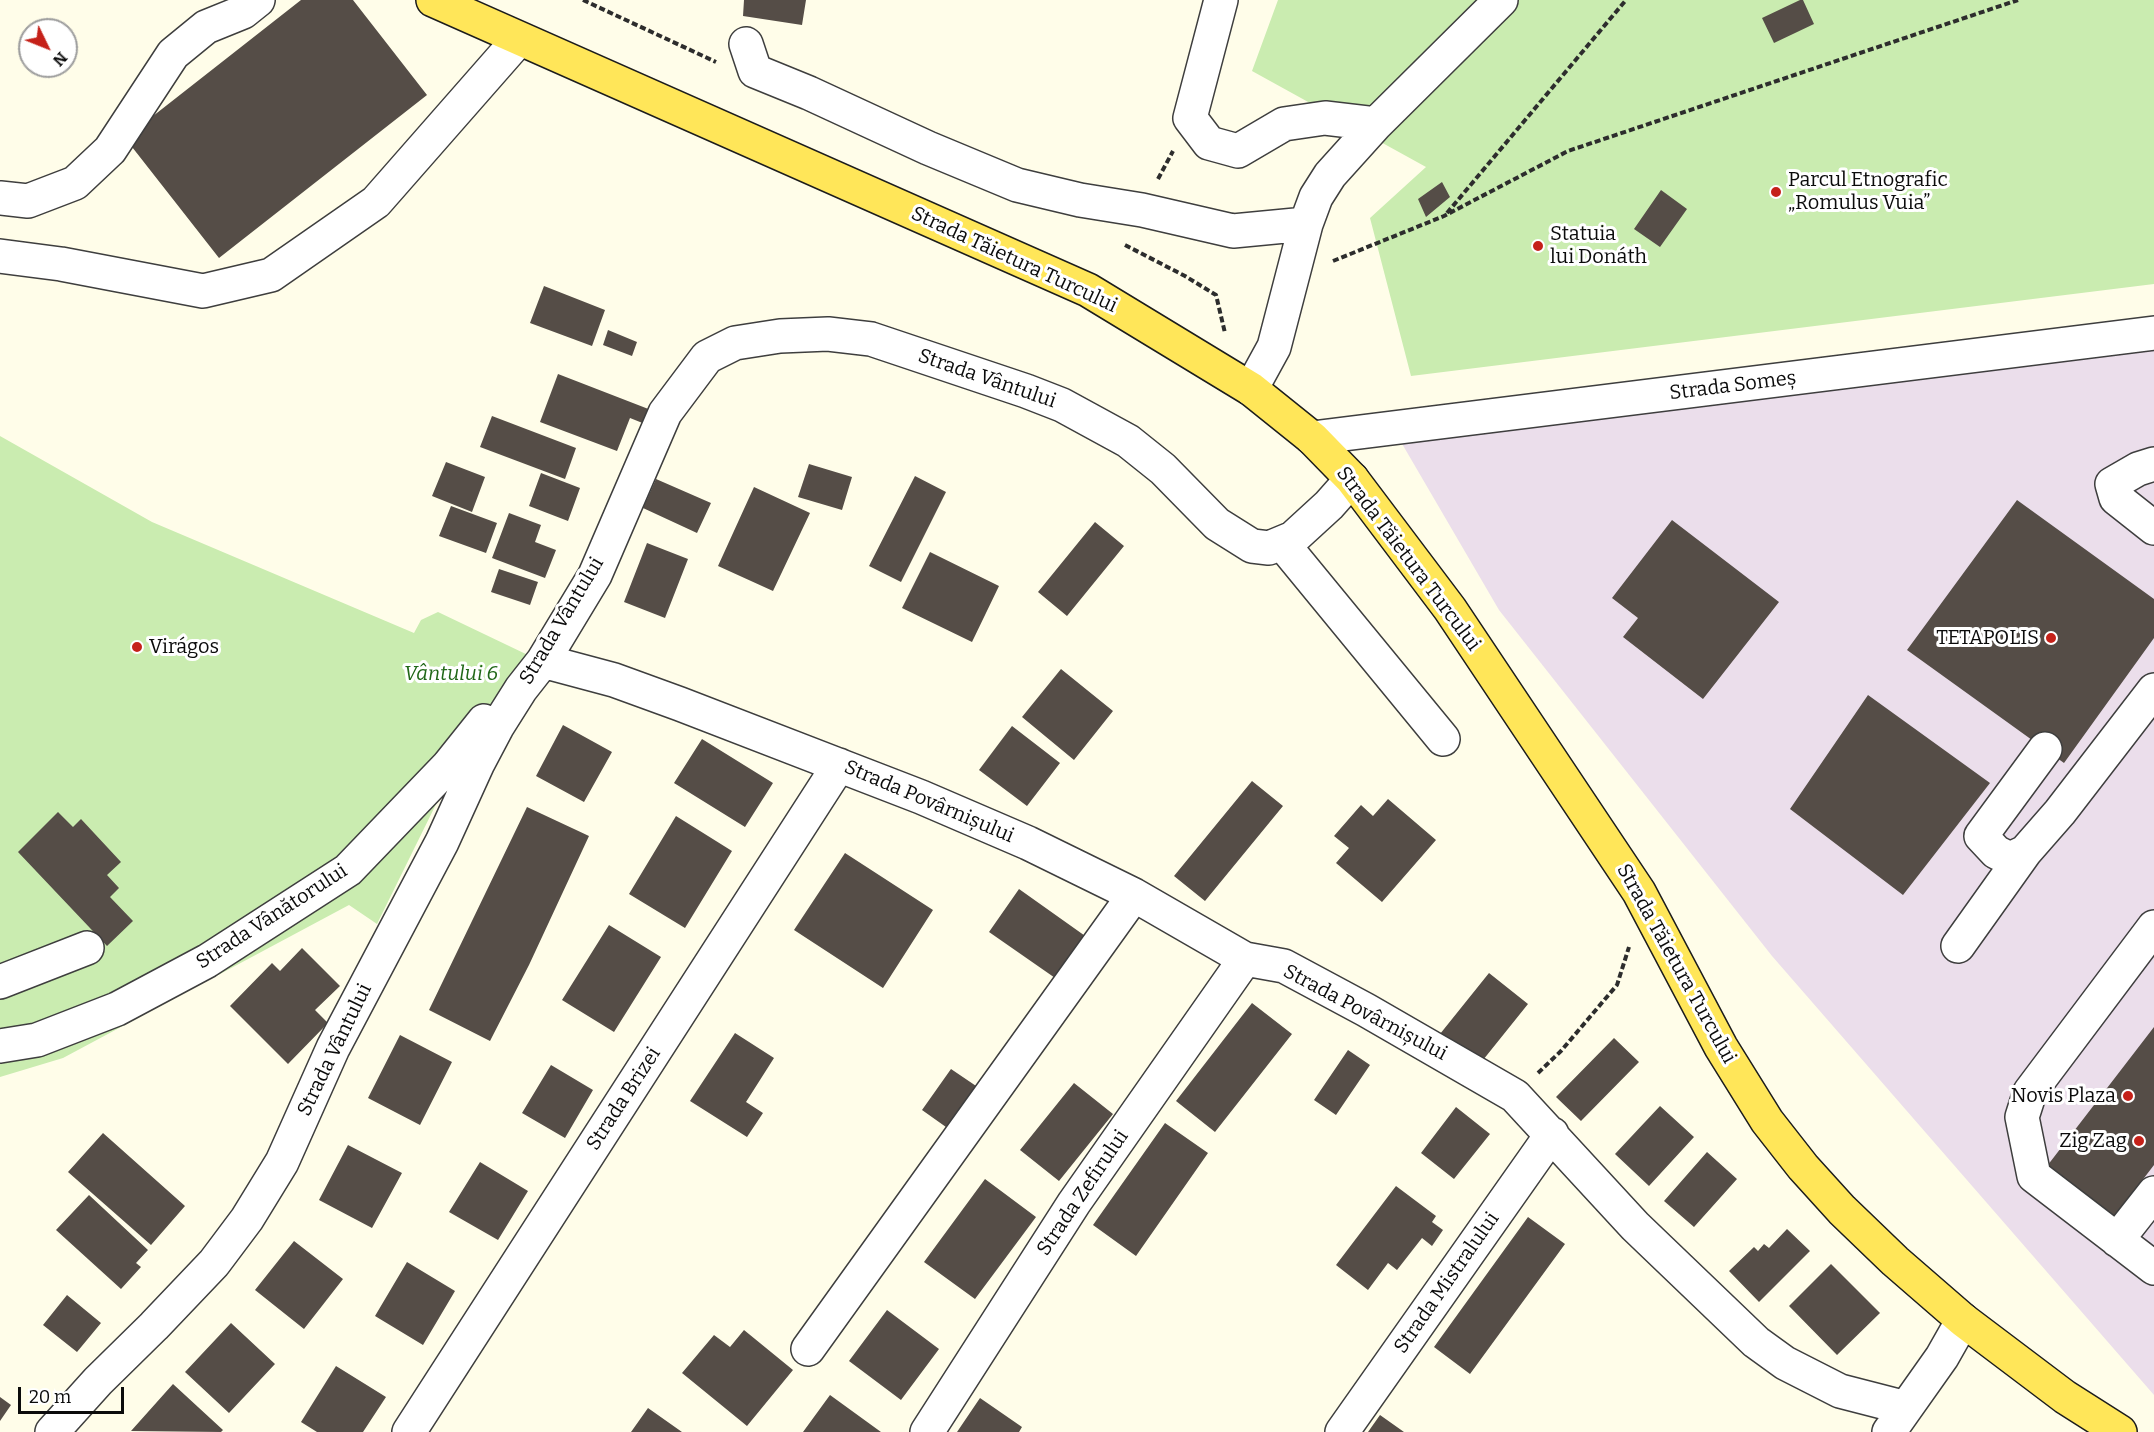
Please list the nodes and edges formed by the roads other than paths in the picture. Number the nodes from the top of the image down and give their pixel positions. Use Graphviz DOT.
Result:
graph roads {
  1 [pos="258,0"];
  2 [pos="432,0"];
  3 [pos="1221,0"];
  4 [pos="1501,0"];
  5 [pos="519,39"];
  6 [pos="746,44"];
  7 [pos="1376,124"];
  8 [pos="0,198"];
  9 [pos="1306,224"];
  10 [pos="0,256"];
  11 [pos="2154,333"];
  12 [pos="1251,388"];
  13 [pos="1312,438"];
  14 [pos="2154,464"];
  15 [pos="1352,479"];
  16 [pos="2154,528"];
  17 [pos="1282,543"];
  18 [pos="543,661"];
  19 [pos="521,689"];
  20 [pos="2154,690"];
  21 [pos="1443,739"];
  22 [pos="2045,749"];
  23 [pos="839,765"];
  24 [pos="2025,852"];
  25 [pos="1134,896"];
  26 [pos="2154,927"];
  27 [pos="1958,946"];
  28 [pos="87,948"];
  29 [pos="1245,958"];
  30 [pos="0,982"];
  31 [pos="0,1046"];
  32 [pos="1552,1134"];
  33 [pos="2154,1193"];
  34 [pos="2117,1240"];
  35 [pos="2154,1268"];
  36 [pos="1963,1320"];
  37 [pos="808,1349"];
  38 [pos="1897,1420"];
  39 [pos="52,1432"];
  40 [pos="409,1432"];
  41 [pos="927,1432"];
  42 [pos="1342,1432"];
  43 [pos="2120,1432"];
  1 -- 8 [label="street"];
  2 -- 5 [label="main road, Strada Tăietura Turcului"];
  3 -- 7 [label="street"];
  4 -- 7 [label="street"];
  5 -- 10 [label="street"];
  5 -- 12 [label="main road, Strada Tăietura Turcului"];
  6 -- 9 [label="street"];
  7 -- 9 [label="street"];
  9 -- 12 [label="street"];
  11 -- 13 [label="street, Strada Someș"];
  12 -- 13 [label="main road, Strada Tăietura Turcului"];
  13 -- 15 [label="main road, Strada Tăietura Turcului"];
  14 -- 16 [label="street"];
  15 -- 17 [label="street, Strada Vântului"];
  15 -- 36 [label="main road, Strada Tăietura Turcului"];
  17 -- 18 [label="street, Strada Vântului"];
  17 -- 21 [label="street"];
  18 -- 19 [label="street, Strada Vântului"];
  18 -- 23 [label="street, Strada Povârnișului"];
  19 -- 31 [label="street, Strada Vânătorului"];
  19 -- 39 [label="street, Strada Vântului"];
  20 -- 24 [label="street"];
  22 -- 24 [label="street"];
  23 -- 25 [label="street, Strada Povârnișului"];
  23 -- 40 [label="street, Strada Brizei"];
  24 -- 27 [label="street"];
  25 -- 29 [label="street, Strada Povârnișului"];
  25 -- 37 [label="street"];
  26 -- 34 [label="street"];
  28 -- 30 [label="street"];
  29 -- 32 [label="street, Strada Povârnișului"];
  29 -- 41 [label="street, Strada Zefirului"];
  32 -- 38 [label="street, Strada Povârnișului"];
  32 -- 42 [label="street, Strada Mistralului"];
  33 -- 34 [label="street"];
  34 -- 35 [label="street"];
  36 -- 38 [label="street, Strada Povârnișului"];
  36 -- 43 [label="main road, Strada Tăietura Turcului"];
}
